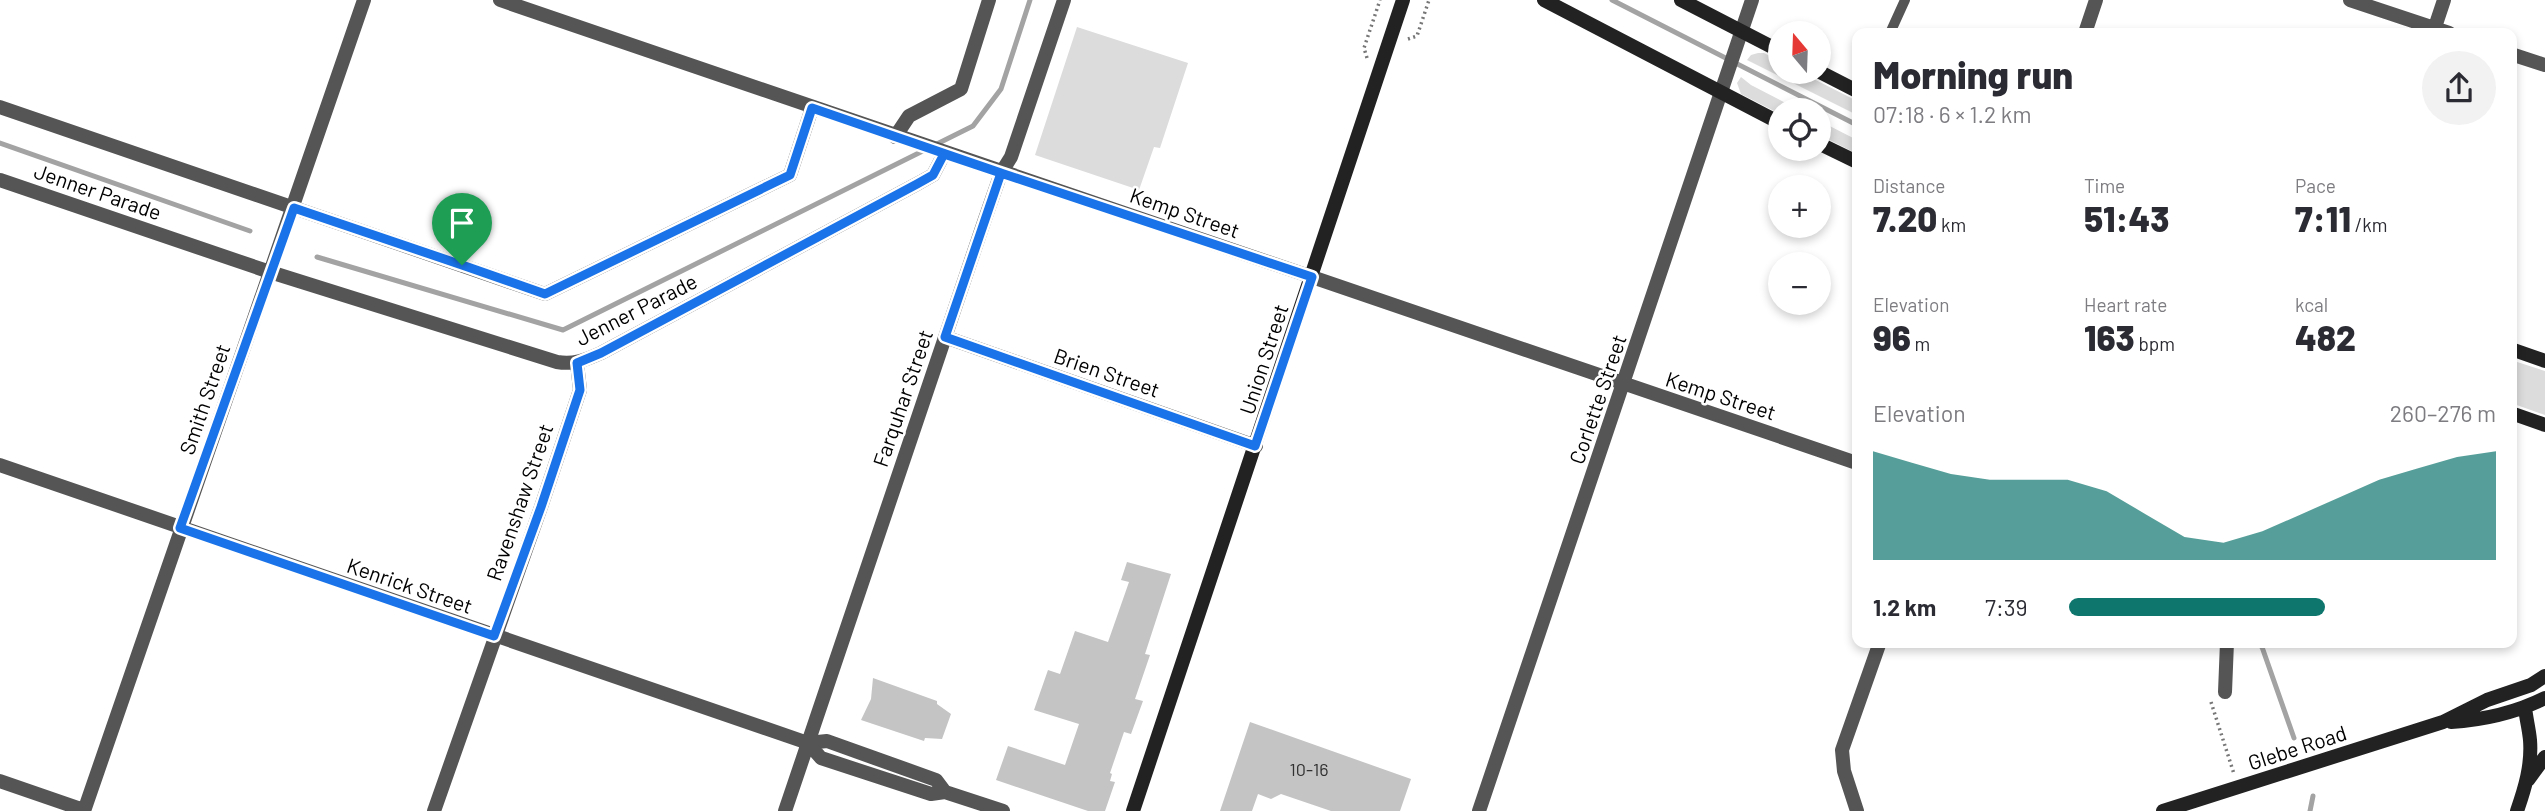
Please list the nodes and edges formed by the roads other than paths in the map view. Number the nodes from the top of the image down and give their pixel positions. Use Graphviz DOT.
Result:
graph roads {
  1 [pos="364,0"];
  2 [pos="500,0"];
  3 [pos="989,0"];
  4 [pos="1064,0"];
  5 [pos="1403,0"];
  6 [pos="1544,0"];
  7 [pos="1681,0"];
  8 [pos="1752,0"];
  9 [pos="1905,0"];
  10 [pos="2096,0"];
  11 [pos="2350,0"];
  12 [pos="2444,0"];
  13 [pos="1892,28"];
  14 [pos="2087,28"];
  15 [pos="2428,28"];
  16 [pos="2440,28"];
  17 [pos="1742,31"];
  18 [pos="1768,45"];
  19 [pos="2517,56"];
  20 [pos="2545,65"];
  21 [pos="1831,78"];
  22 [pos="1852,88"];
  23 [pos="1721,93"];
  24 [pos="0,107"];
  25 [pos="812,108"];
  26 [pos="1768,117"];
  27 [pos="902,139"];
  28 [pos="1831,149"];
  29 [pos="939,153"];
  30 [pos="1852,160"];
  31 [pos="1001,173"];
  32 [pos="0,180"];
  33 [pos="294,208"];
  34 [pos="270,272"];
  35 [pos="1312,277"];
  36 [pos="945,337"];
  37 [pos="2517,351"];
  38 [pos="2545,361"];
  39 [pos="577,363"];
  40 [pos="1624,385"];
  41 [pos="2517,415"];
  42 [pos="2545,425"];
  43 [pos="1255,446"];
  44 [pos="1852,461"];
  45 [pos="0,465"];
  46 [pos="180,528"];
  47 [pos="494,636"];
  48 [pos="1878,648"];
  49 [pos="2227,648"];
  50 [pos="2545,676"];
  51 [pos="2545,685"];
  52 [pos="2225,692"];
  53 [pos="2545,698"];
  54 [pos="2525,706"];
  55 [pos="2443,722"];
  56 [pos="807,743"];
  57 [pos="2545,757"];
  58 [pos="2528,780"];
  59 [pos="0,781"];
  60 [pos="84,810"];
  61 [pos="433,811"];
  62 [pos="785,811"];
  63 [pos="1003,811"];
  64 [pos="1133,811"];
  65 [pos="1479,811"];
  66 [pos="1857,811"];
  67 [pos="2164,811"];
  68 [pos="2517,811"];
  1 -- 33 [label="street, Smith Street"];
  2 -- 25 [label="street, Kemp Street"];
  3 -- 27 [label="street"];
  4 -- 31 [label="street, Farquhar Street"];
  5 -- 35 [label="main road, Union Street"];
  6 -- 23 [label="main road"];
  7 -- 17 [label="main road"];
  8 -- 17 [label="street, Corlette Street"];
  9 -- 13 [label="lane"];
  10 -- 14 [label="street"];
  11 -- 15 [label="street"];
  12 -- 16 [label="street"];
  17 -- 18 [label="main road"];
  17 -- 23 [label="street, Corlette Street"];
  19 -- 20 [label="street"];
  21 -- 22 [label="main road"];
  23 -- 26 [label="main road"];
  23 -- 40 [label="street, Corlette Street"];
  24 -- 33 [label="street"];
  25 -- 27 [label="street, Kemp Street"];
  25 -- 33 [label="street"];
  27 -- 29 [label="street, Kemp Street"];
  28 -- 30 [label="main road"];
  29 -- 31 [label="street, Kemp Street"];
  29 -- 39 [label="street, Jenner Parade"];
  31 -- 35 [label="street, Kemp Street"];
  31 -- 36 [label="street, Farquhar Street"];
  32 -- 34 [label="street, Jenner Parade"];
  33 -- 34 [label="street, Smith Street"];
  34 -- 39 [label="street, Jenner Parade"];
  34 -- 46 [label="street, Smith Street"];
  35 -- 40 [label="street, Kemp Street"];
  35 -- 43 [label="main road, Union Street"];
  36 -- 43 [label="street, Brien Street"];
  36 -- 56 [label="street, Farquhar Street"];
  37 -- 38 [label="main road"];
  39 -- 47 [label="street, Ravenshaw Street"];
  40 -- 44 [label="street, Kemp Street"];
  40 -- 65 [label="street, Corlette Street"];
  41 -- 42 [label="main road"];
  43 -- 64 [label="main road, Union Street"];
  45 -- 46 [label="street, Kenrick Street"];
  46 -- 47 [label="street, Kenrick Street"];
  46 -- 60 [label="street, Smith Street"];
  47 -- 56 [label="street, Kenrick Street"];
  47 -- 61 [label="street, Ravenshaw Street"];
  48 -- 66 [label="street"];
  49 -- 52 [label="street"];
  50 -- 55 [label="main road, Glebe Road"];
  51 -- 54 [label="main road"];
  53 -- 54 [label="main road, Glebe Road"];
  54 -- 55 [label="main road, Glebe Road"];
  54 -- 58 [label="main road"];
  55 -- 67 [label="main road, Glebe Road"];
  56 -- 62 [label="street, Farquhar Street"];
  56 -- 63 [label="street, Kenrick Street"];
  57 -- 58 [label="main road"];
  58 -- 68 [label="main road"];
  59 -- 60 [label="street"];
}
